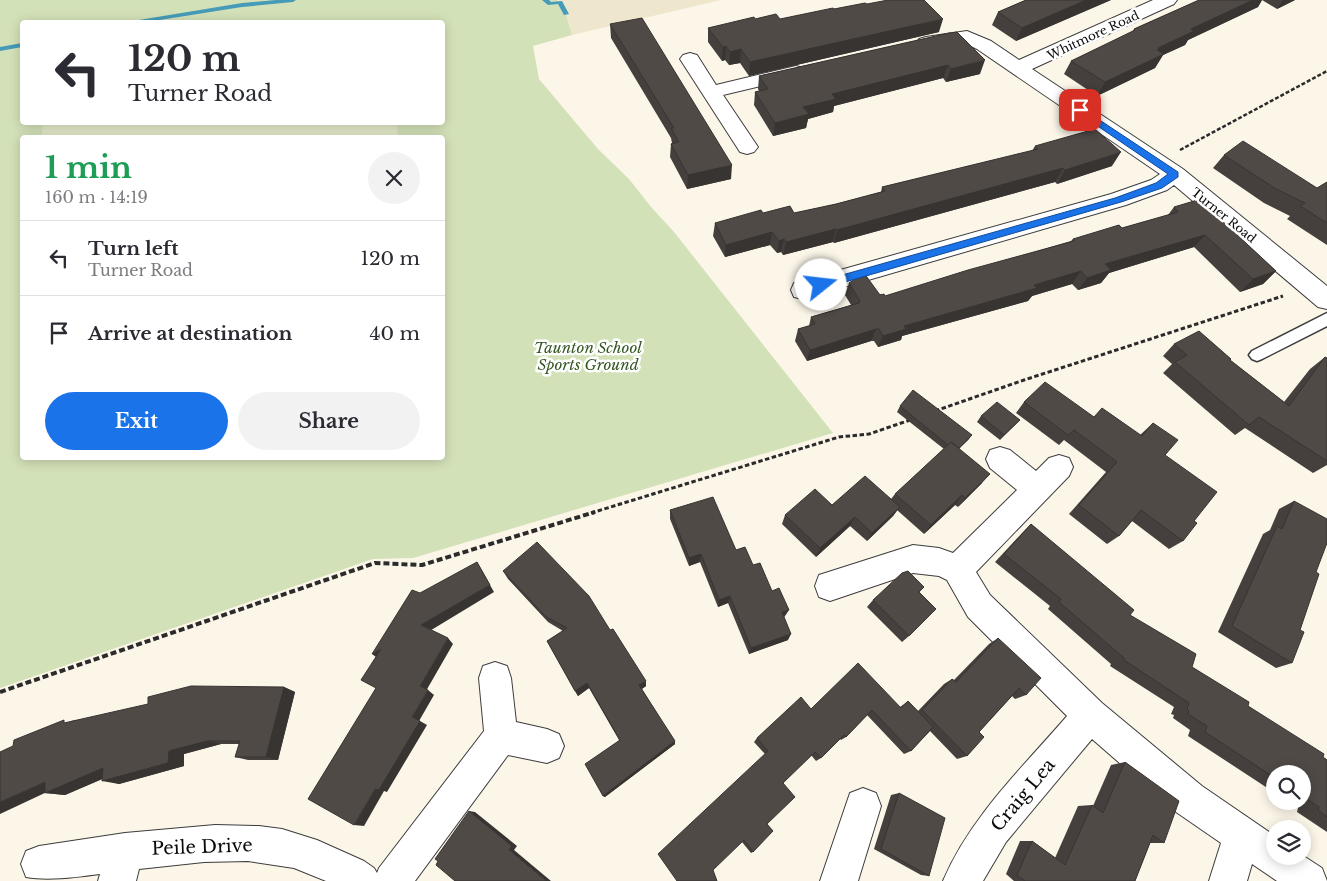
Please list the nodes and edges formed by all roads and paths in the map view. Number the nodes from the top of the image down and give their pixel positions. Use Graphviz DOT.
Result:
graph roads {
  1 [pos="1168,0"];
  2 [pos="907,47"];
  3 [pos="690,59"];
  4 [pos="814,68"];
  5 [pos="1018,68"];
  6 [pos="1327,71"];
  7 [pos="711,92"];
  8 [pos="747,147"];
  9 [pos="1166,168"];
  10 [pos="803,290"];
  11 [pos="1320,294"];
  12 [pos="1327,319"];
  13 [pos="1257,355"];
  14 [pos="933,412"];
  15 [pos="914,418"];
  16 [pos="1000,459"];
  17 [pos="958,568"];
  18 [pos="830,586"];
  19 [pos="495,678"];
  20 [pos="0,692"];
  21 [pos="1090,715"];
  22 [pos="501,736"];
  23 [pos="547,746"];
  24 [pos="863,806"];
  25 [pos="1242,835"];
  26 [pos="39,864"];
  27 [pos="121,866"];
  28 [pos="361,881"];
  29 [pos="392,881"];
  30 [pos="839,881"];
  31 [pos="962,881"];
  32 [pos="1228,881"];
  33 [pos="1309,881"];
  1 -- 5 [label="street, Whitmore Road"];
  2 -- 5 [label="street, Turner Road"];
  3 -- 7 [label="street"];
  4 -- 7 [label="street"];
  5 -- 9 [label="street, Turner Road"];
  6 -- 9 [label="path"];
  7 -- 8 [label="street"];
  9 -- 10 [label="street"];
  9 -- 11 [label="street, Turner Road"];
  11 -- 14 [label="path"];
  12 -- 13 [label="lane"];
  15 -- 20 [label="path"];
  16 -- 17 [label="street"];
  17 -- 18 [label="street"];
  17 -- 21 [label="street"];
  19 -- 22 [label="street"];
  21 -- 25 [label="street"];
  21 -- 31 [label="street, Craig Lea"];
  22 -- 23 [label="street"];
  22 -- 29 [label="street"];
  24 -- 30 [label="street"];
  25 -- 32 [label="street"];
  25 -- 33 [label="street"];
  26 -- 27 [label="street, Peile Drive"];
  27 -- 28 [label="street, Peile Drive"];
}
